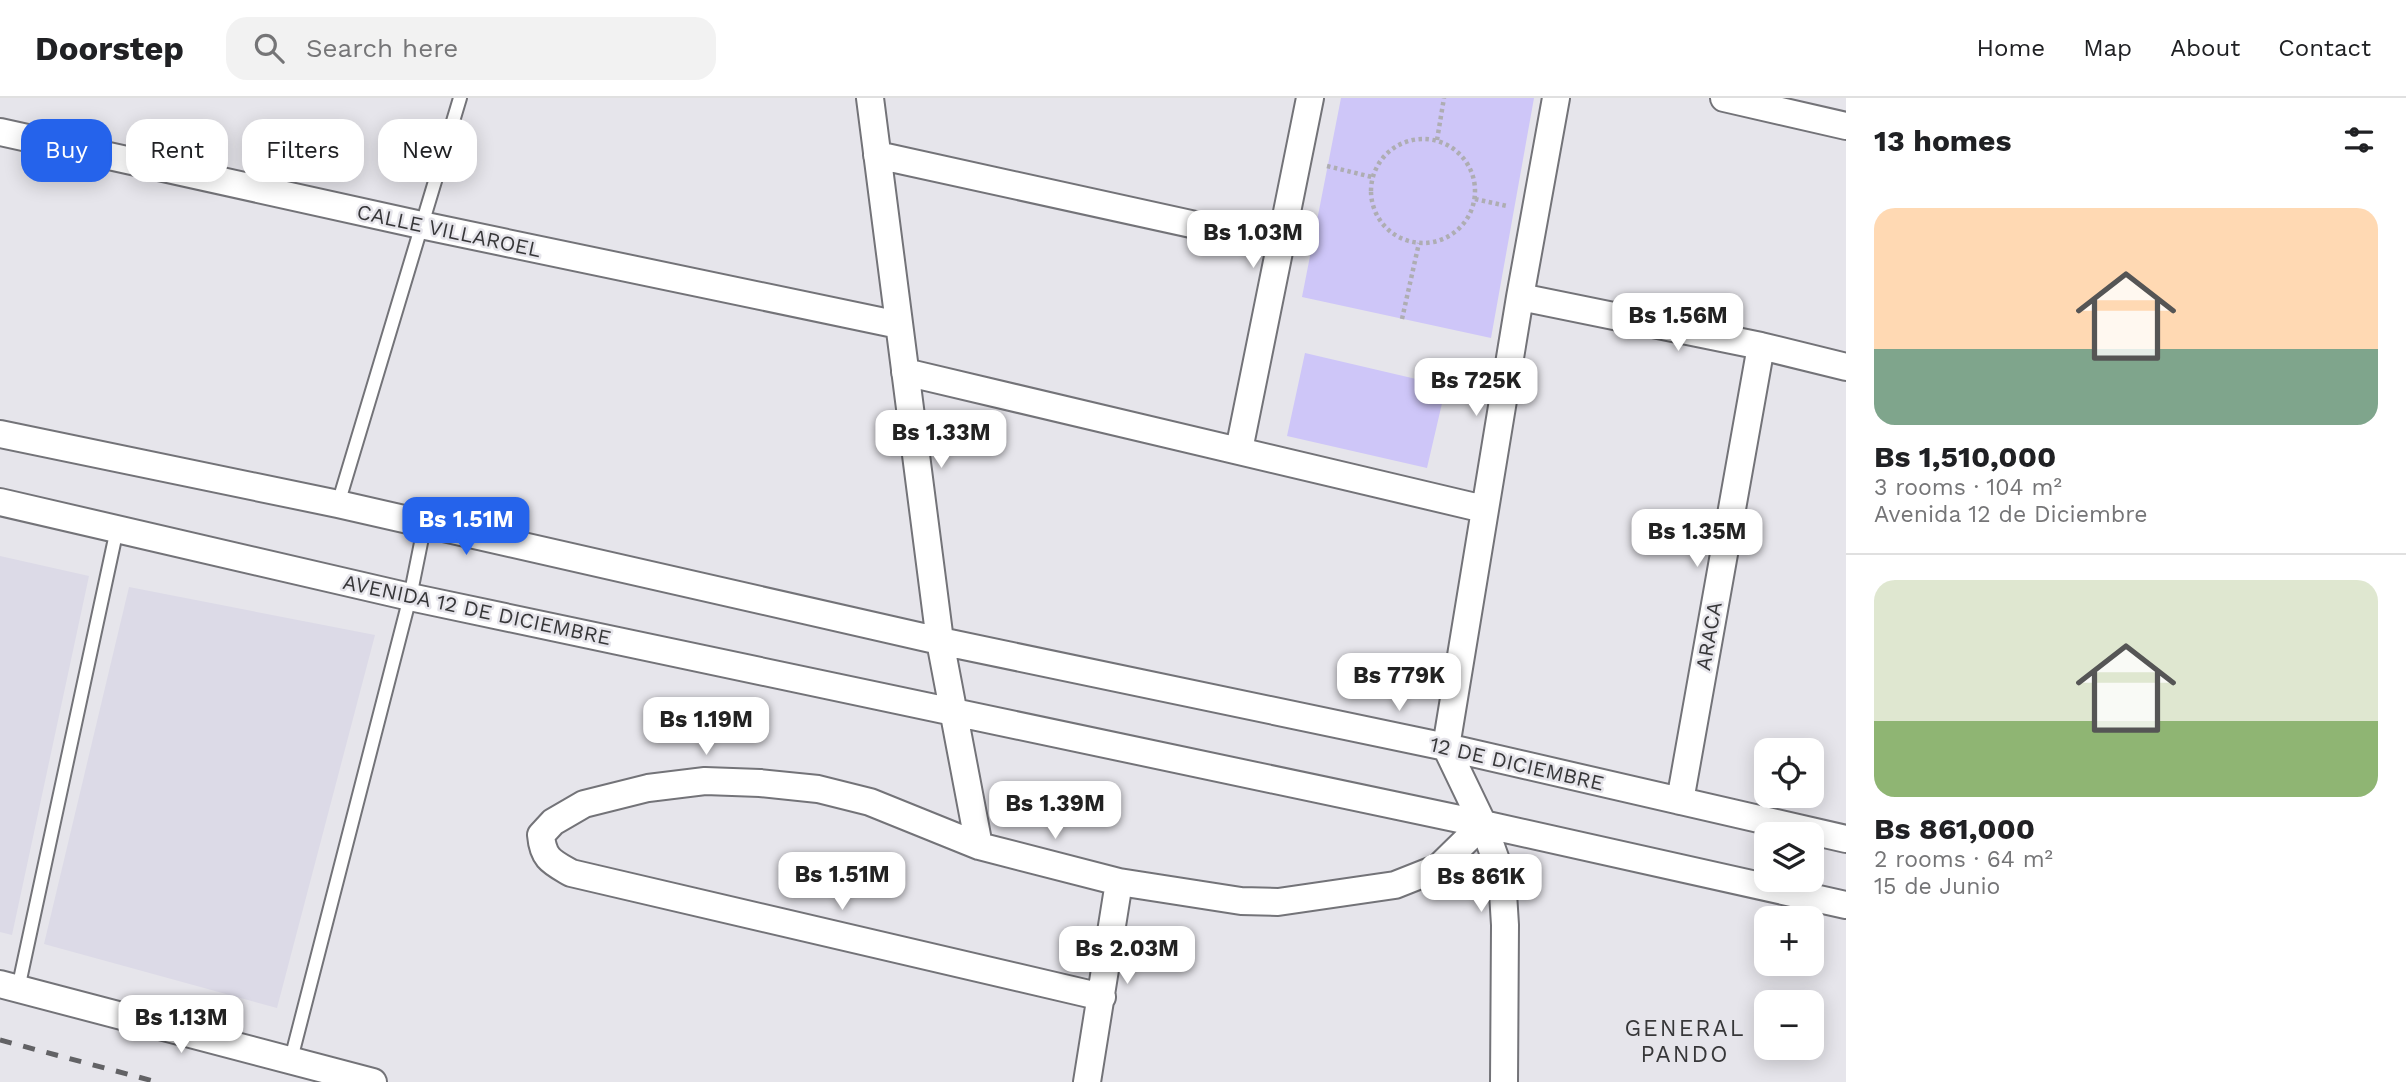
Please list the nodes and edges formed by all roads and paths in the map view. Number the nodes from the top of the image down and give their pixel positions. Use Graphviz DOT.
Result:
graph roads {
  1 [pos="460,98"];
  2 [pos="870,98"];
  3 [pos="1310,98"];
  4 [pos="1444,98"];
  5 [pos="1556,98"];
  6 [pos="1724,98"];
  7 [pos="1846,126"];
  8 [pos="0,132"];
  9 [pos="1437,140"];
  10 [pos="877,155"];
  11 [pos="1299,159"];
  12 [pos="1372,177"];
  13 [pos="421,225"];
  14 [pos="1419,243"];
  15 [pos="1282,244"];
  16 [pos="1520,297"];
  17 [pos="1402,319"];
  18 [pos="899,325"];
  19 [pos="1761,346"];
  20 [pos="1846,367"];
  21 [pos="905,372"];
  22 [pos="0,434"];
  23 [pos="1239,450"];
  24 [pos="0,502"];
  25 [pos="338,504"];
  26 [pos="1484,509"];
  27 [pos="425,523"];
  28 [pos="117,529"];
  29 [pos="410,597"];
  30 [pos="940,641"];
  31 [pos="955,712"];
  32 [pos="1446,747"];
  33 [pos="1679,801"];
  34 [pos="1483,824"];
  35 [pos="1846,839"];
  36 [pos="979,846"];
  37 [pos="1119,882"];
  38 [pos="1846,905"];
  39 [pos="9,987"];
  40 [pos="1102,997"];
  41 [pos="291,1059"];
  42 [pos="373,1082"];
  43 [pos="1087,1082"];
  44 [pos="1504,1082"];
  1 -- 13 [label="lane"];
  2 -- 10 [label="street"];
  3 -- 11 [label="street"];
  4 -- 9 [label="path"];
  5 -- 16 [label="street"];
  6 -- 7 [label="street"];
  8 -- 13 [label="street, CALLE VILLAROEL"];
  9 -- 12 [label="path"];
  9 -- 14 [label="path"];
  10 -- 15 [label="street"];
  10 -- 18 [label="street"];
  11 -- 12 [label="path"];
  11 -- 15 [label="street"];
  12 -- 14 [label="path"];
  13 -- 18 [label="street, CALLE VILLAROEL"];
  13 -- 25 [label="lane"];
  14 -- 17 [label="path"];
  15 -- 23 [label="street"];
  16 -- 19 [label="street"];
  16 -- 26 [label="street"];
  18 -- 21 [label="street"];
  19 -- 20 [label="street"];
  19 -- 33 [label="street, ARACA"];
  21 -- 23 [label="street"];
  21 -- 30 [label="street"];
  22 -- 25 [label="street"];
  23 -- 26 [label="street"];
  24 -- 28 [label="street, AVENIDA 12 DE DICIEMBRE"];
  25 -- 27 [label="street"];
  26 -- 32 [label="street"];
  27 -- 29 [label="lane"];
  27 -- 30 [label="street"];
  28 -- 29 [label="street, AVENIDA 12 DE DICIEMBRE"];
  28 -- 39 [label="lane"];
  29 -- 31 [label="street, AVENIDA 12 DE DICIEMBRE"];
  29 -- 41 [label="lane"];
  30 -- 31 [label="street"];
  30 -- 32 [label="street, 12 DE DICIEMBRE"];
  31 -- 34 [label="street"];
  31 -- 36 [label="street"];
  32 -- 33 [label="street, 12 DE DICIEMBRE"];
  32 -- 34 [label="street"];
  33 -- 35 [label="street, 12 DE DICIEMBRE"];
  34 -- 37 [label="street"];
  34 -- 38 [label="street"];
  34 -- 44 [label="street"];
  36 -- 37 [label="street"];
  36 -- 40 [label="street"];
  37 -- 40 [label="street"];
  39 -- 41 [label="street"];
  40 -- 43 [label="street"];
  41 -- 42 [label="street"];
}
